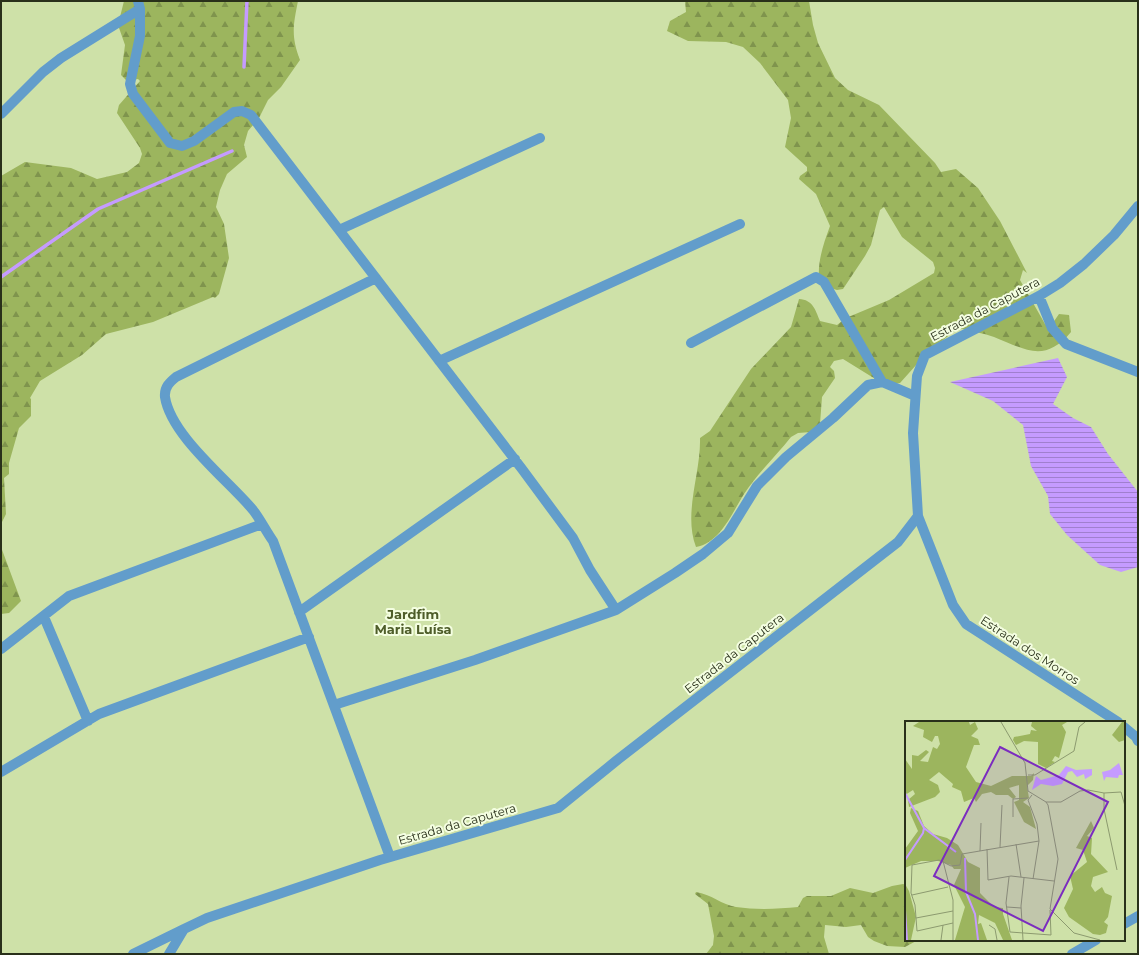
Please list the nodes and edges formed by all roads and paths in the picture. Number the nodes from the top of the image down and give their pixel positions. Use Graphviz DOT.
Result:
graph roads {
  1 [pos="139,5"];
  2 [pos="1,114"];
  3 [pos="540,138"];
  4 [pos="1138,206"];
  5 [pos="740,224"];
  6 [pos="339,230"];
  7 [pos="376,278"];
  8 [pos="1039,296"];
  9 [pos="691,343"];
  10 [pos="439,362"];
  11 [pos="1138,372"];
  12 [pos="882,382"];
  13 [pos="915,396"];
  14 [pos="515,459"];
  15 [pos="918,516"];
  16 [pos="262,524"];
  17 [pos="616,610"];
  18 [pos="299,612"];
  19 [pos="44,616"];
  20 [pos="309,638"];
  21 [pos="1,649"];
  22 [pos="334,705"];
  23 [pos="88,721"];
  24 [pos="1116,721"];
  25 [pos="1125,728"];
  26 [pos="1138,741"];
  27 [pos="1,772"];
  28 [pos="390,857"];
  29 [pos="1138,916"];
  30 [pos="1125,923"];
  31 [pos="184,929"];
  32 [pos="1094,941"];
  33 [pos="133,954"];
  34 [pos="169,954"];
  35 [pos="1072,954"];
  1 -- 2 [label="street"];
  1 -- 6 [label="street"];
  3 -- 6 [label="street"];
  4 -- 8 [label="street, Estrada da Caputera"];
  5 -- 10 [label="street"];
  6 -- 7 [label="street"];
  7 -- 10 [label="street"];
  7 -- 16 [label="street"];
  8 -- 11 [label="street"];
  8 -- 13 [label="street, Estrada da Caputera"];
  9 -- 12 [label="street"];
  10 -- 14 [label="street"];
  12 -- 13 [label="street"];
  12 -- 17 [label="street"];
  13 -- 15 [label="street, Estrada da Caputera"];
  14 -- 17 [label="street"];
  14 -- 18 [label="street"];
  15 -- 24 [label="street, Estrada dos Morros"];
  15 -- 28 [label="street, Estrada da Caputera"];
  16 -- 18 [label="street"];
  16 -- 19 [label="street"];
  17 -- 22 [label="street"];
  18 -- 20 [label="street"];
  19 -- 21 [label="street"];
  19 -- 23 [label="street"];
  20 -- 22 [label="street"];
  20 -- 23 [label="street"];
  22 -- 28 [label="street"];
  23 -- 27 [label="street"];
  25 -- 26 [label="street"];
  28 -- 31 [label="street, Estrada da Caputera"];
  29 -- 30 [label="street"];
  31 -- 33 [label="street, Estrada da Caputera"];
  31 -- 34 [label="street"];
  32 -- 35 [label="street"];
}
